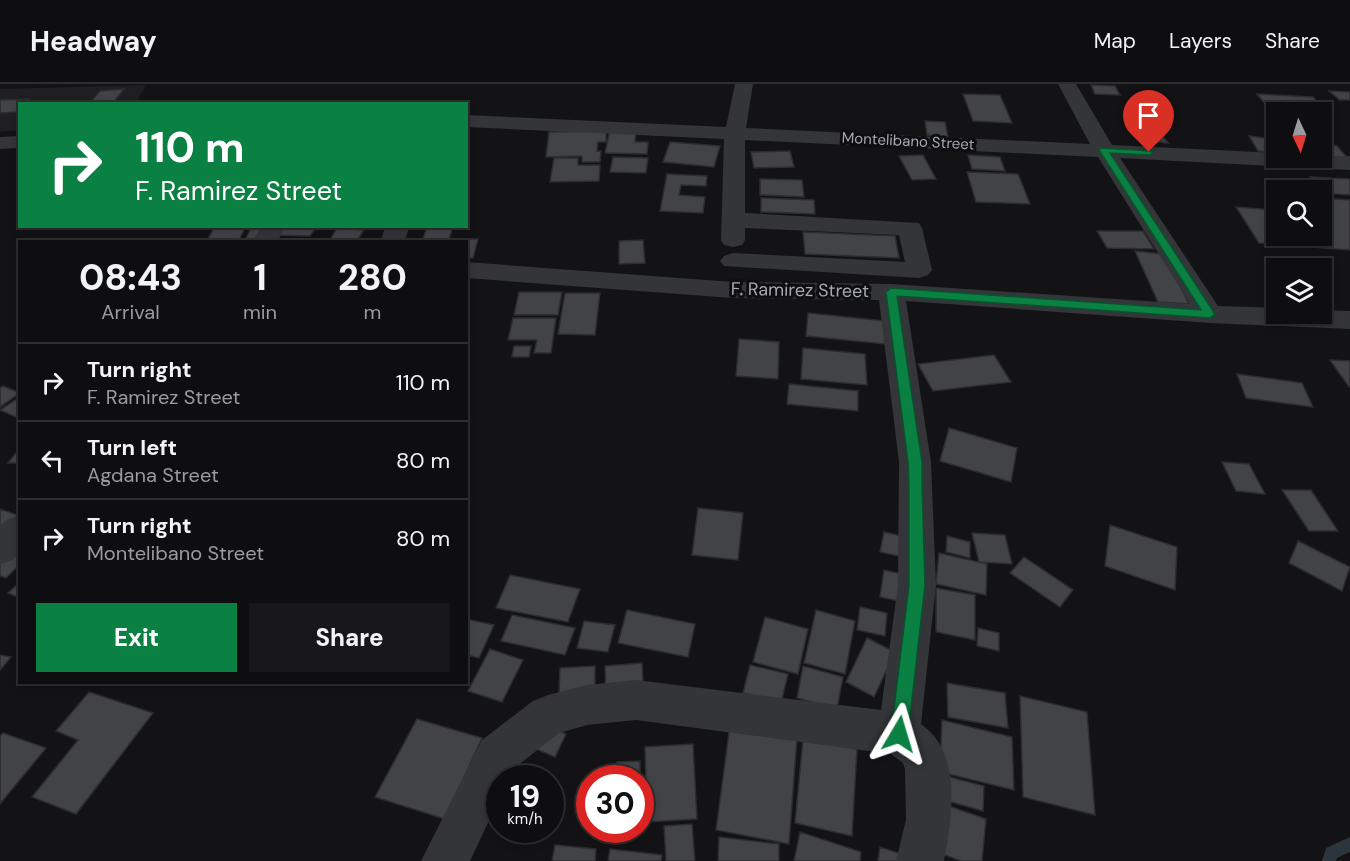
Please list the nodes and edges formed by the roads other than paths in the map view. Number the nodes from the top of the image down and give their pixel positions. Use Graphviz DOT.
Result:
graph roads {
  1 [pos="744,84"];
  2 [pos="1068,84"];
  3 [pos="468,121"];
  4 [pos="735,134"];
  5 [pos="18,142"];
  6 [pos="0,143"];
  7 [pos="1104,150"];
  8 [pos="1350,163"];
  9 [pos="734,220"];
  10 [pos="788,222"];
  11 [pos="733,261"];
  12 [pos="789,264"];
  13 [pos="468,270"];
  14 [pos="733,290"];
  15 [pos="891,292"];
  16 [pos="1210,314"];
  17 [pos="1350,320"];
  18 [pos="18,531"];
  19 [pos="0,549"];
  20 [pos="899,734"];
  21 [pos="445,861"];
  22 [pos="920,861"];
  1 -- 4 [label="street"];
  2 -- 7 [label="street"];
  3 -- 4 [label="street, Montelibano Street"];
  4 -- 7 [label="street, Montelibano Street"];
  4 -- 9 [label="street"];
  5 -- 6 [label="street"];
  7 -- 8 [label="street, Montelibano Street"];
  7 -- 16 [label="street"];
  9 -- 10 [label="street"];
  9 -- 11 [label="street"];
  10 -- 12 [label="street"];
  10 -- 12 [label="street"];
  11 -- 12 [label="street"];
  11 -- 14 [label="street"];
  13 -- 14 [label="street, F. Ramirez Street"];
  14 -- 15 [label="street, F. Ramirez Street"];
  15 -- 16 [label="street, F. Ramirez Street"];
  15 -- 20 [label="street"];
  16 -- 17 [label="street, F. Ramirez Street"];
  18 -- 19 [label="street"];
  20 -- 21 [label="street"];
  20 -- 22 [label="street"];
}
